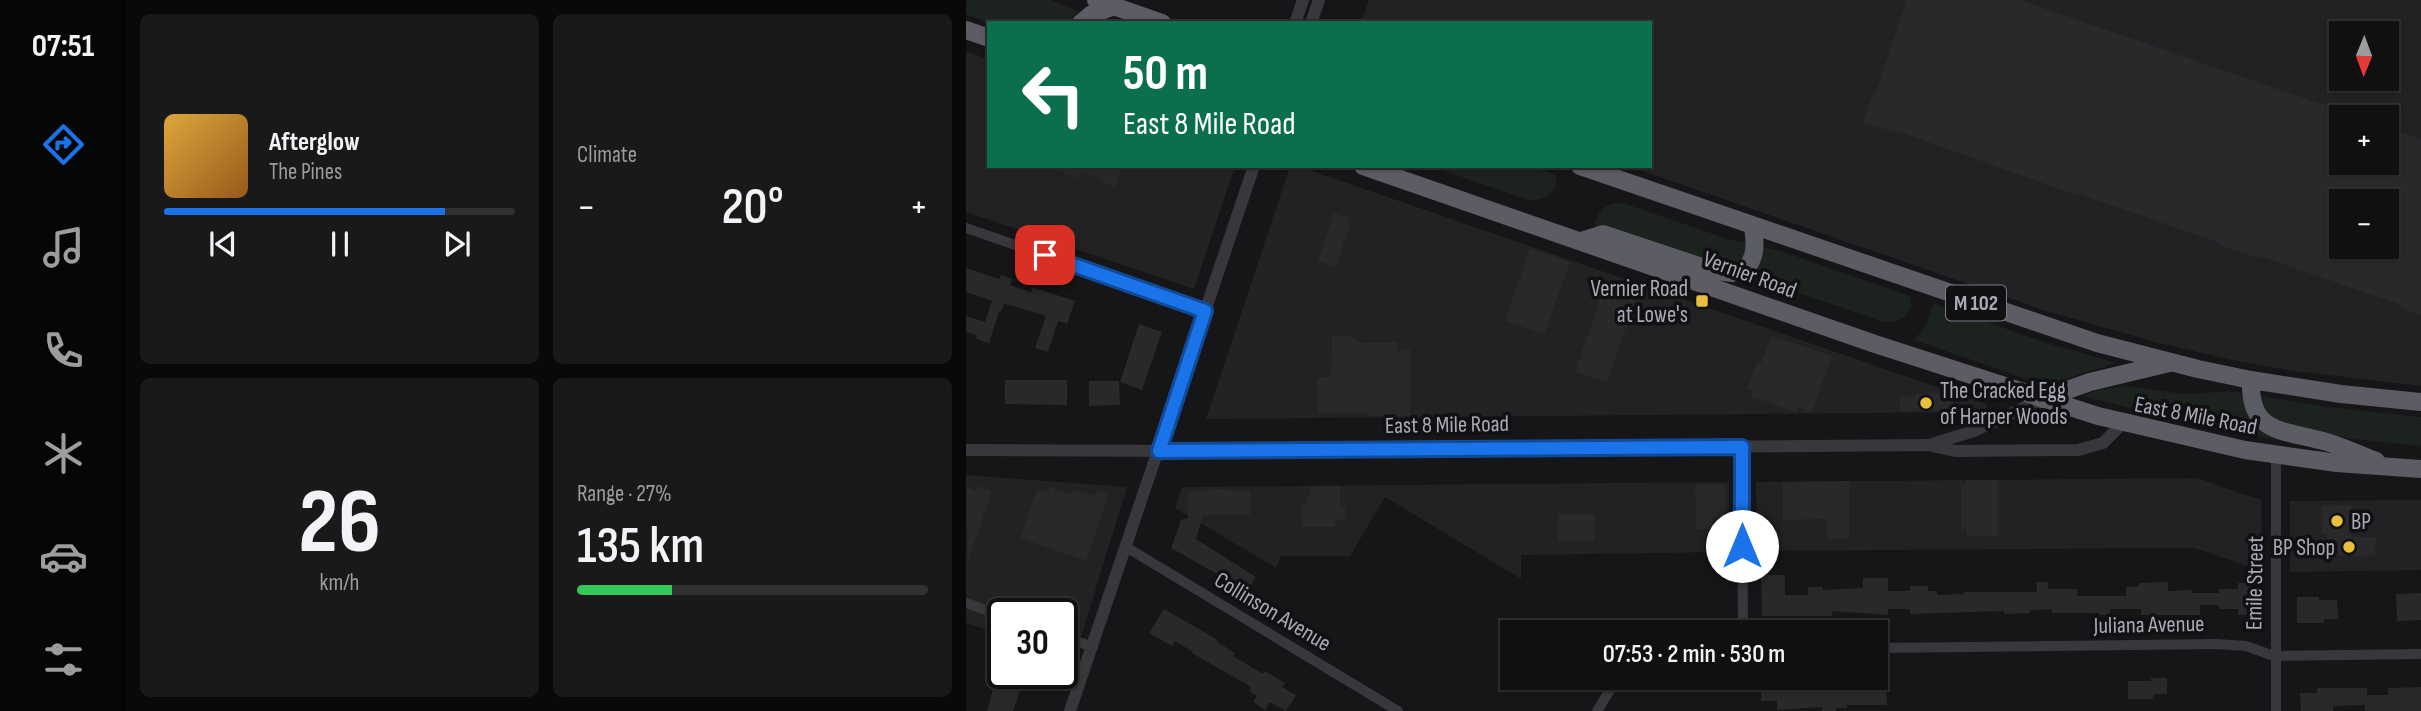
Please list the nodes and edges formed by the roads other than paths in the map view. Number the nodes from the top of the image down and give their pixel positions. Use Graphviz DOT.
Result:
graph roads {
  1 [pos="1096,0"];
  2 [pos="1303,0"];
  3 [pos="1319,0"];
  4 [pos="1115,6"];
  5 [pos="1083,21"];
  6 [pos="1156,21"];
  7 [pos="1296,21"];
  8 [pos="1312,21"];
  9 [pos="966,30"];
  10 [pos="987,36"];
  11 [pos="1253,168"];
  12 [pos="1369,168"];
  13 [pos="1586,168"];
  14 [pos="1753,226"];
  15 [pos="966,228"];
  16 [pos="1581,241"];
  17 [pos="1205,311"];
  18 [pos="2172,363"];
  19 [pos="2251,380"];
  20 [pos="2042,399"];
  21 [pos="2421,402"];
  22 [pos="2123,423"];
  23 [pos="1928,445"];
  24 [pos="1742,447"];
  25 [pos="966,450"];
  26 [pos="1159,451"];
  27 [pos="2276,455"];
  28 [pos="2395,468"];
  29 [pos="2421,469"];
  30 [pos="1126,547"];
  31 [pos="966,603"];
  32 [pos="987,610"];
  33 [pos="1743,620"];
  34 [pos="1078,642"];
  35 [pos="1093,647"];
  36 [pos="1888,648"];
  37 [pos="2421,654"];
  38 [pos="2274,656"];
  39 [pos="1610,690"];
  40 [pos="1070,711"];
  41 [pos="1398,711"];
  42 [pos="1597,711"];
  43 [pos="2276,711"];
  1 -- 4 [label="highway"];
  2 -- 7 [label="street"];
  3 -- 8 [label="street"];
  4 -- 5 [label="highway"];
  4 -- 6 [label="highway"];
  9 -- 10 [label="highway"];
  11 -- 17 [label="street"];
  12 -- 16 [label="highway, Vernier Road"];
  13 -- 14 [label="highway, Vernier Road / M 102"];
  14 -- 16 [label="highway"];
  14 -- 18 [label="highway, Vernier Road / M 102"];
  15 -- 17 [label="street"];
  16 -- 20 [label="highway, Vernier Road"];
  17 -- 26 [label="street"];
  18 -- 19 [label="highway, East 8 Mile Road / M 102"];
  18 -- 20 [label="highway"];
  19 -- 21 [label="highway, East 8 Mile Road / M 102"];
  19 -- 28 [label="highway"];
  20 -- 22 [label="highway, Vernier Road"];
  20 -- 23 [label="street, East 8 Mile Road"];
  22 -- 23 [label="street, East 8 Mile Road"];
  22 -- 27 [label="highway, East 8 Mile Road"];
  23 -- 24 [label="street, East 8 Mile Road"];
  24 -- 26 [label="street, East 8 Mile Road"];
  24 -- 33 [label="street"];
  25 -- 26 [label="street, East 8 Mile Road"];
  26 -- 30 [label="street"];
  27 -- 28 [label="highway, East 8 Mile Road"];
  27 -- 38 [label="street, Emile Street"];
  28 -- 29 [label="highway, East 8 Mile Road"];
  30 -- 35 [label="street"];
  30 -- 41 [label="street, Collinson Avenue"];
  31 -- 32 [label="street"];
  34 -- 35 [label="street"];
  35 -- 40 [label="street"];
  36 -- 38 [label="street, Juliana Avenue"];
  37 -- 38 [label="street, Juliana Avenue"];
  38 -- 43 [label="street, Emile Street"];
  39 -- 42 [label="street"];
}
